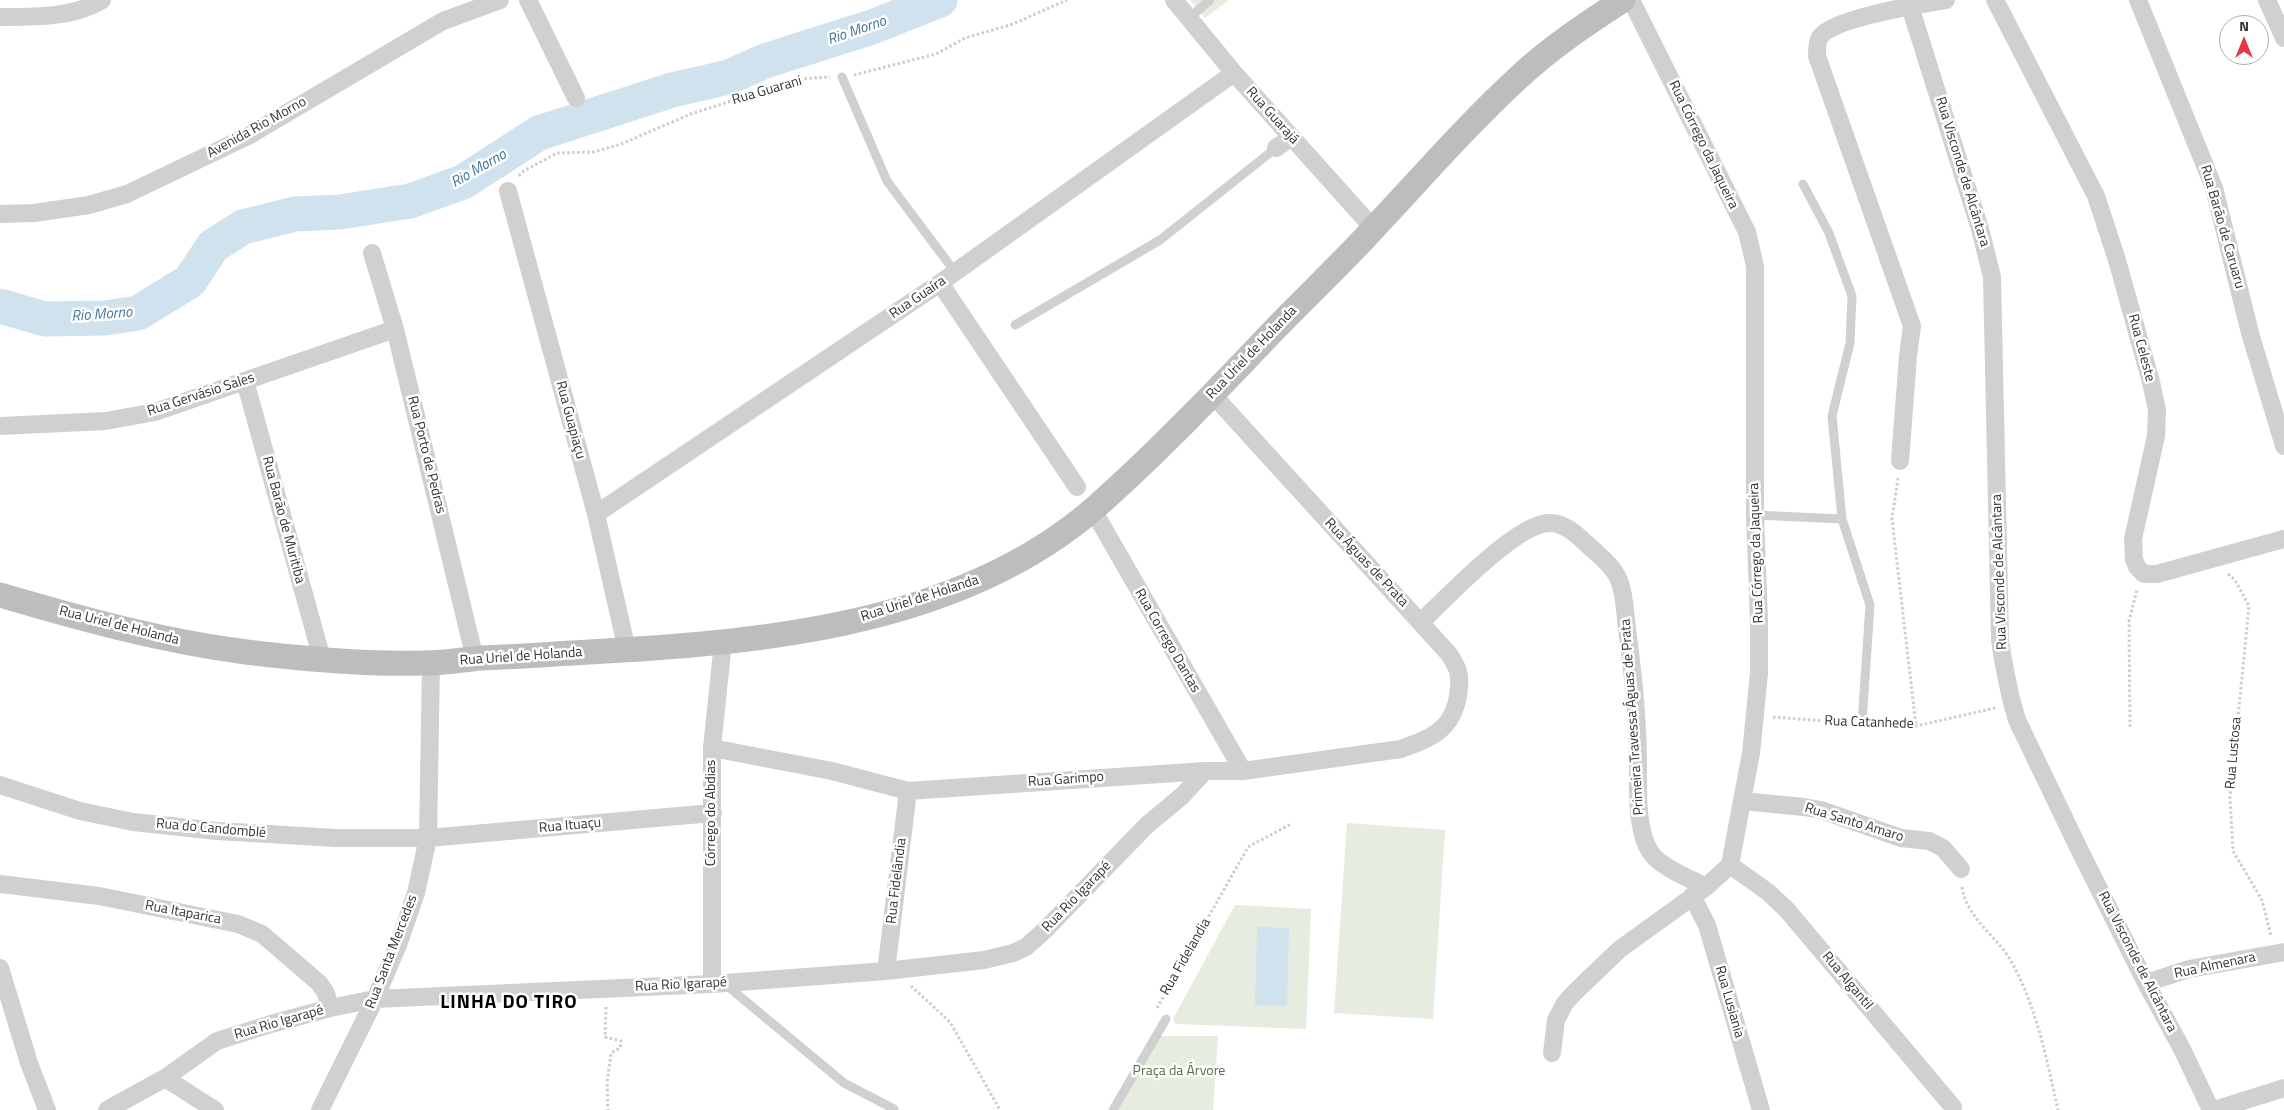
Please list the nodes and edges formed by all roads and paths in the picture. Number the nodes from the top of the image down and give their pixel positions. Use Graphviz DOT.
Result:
graph roads {
  1 [pos="102,0"];
  2 [pos="500,0"];
  3 [pos="528,0"];
  4 [pos="1067,0"];
  5 [pos="1174,0"];
  6 [pos="1210,0"];
  7 [pos="1623,0"];
  8 [pos="1631,0"];
  9 [pos="1946,0"];
  10 [pos="1995,0"];
  11 [pos="2138,0"];
  12 [pos="2267,0"];
  13 [pos="1909,3"];
  14 [pos="20,8"];
  15 [pos="0,17"];
  16 [pos="1189,18"];
  17 [pos="2284,38"];
  18 [pos="1234,73"];
  19 [pos="842,77"];
  20 [pos="576,98"];
  21 [pos="1292,137"];
  22 [pos="1276,148"];
  23 [pos="1802,184"];
  24 [pos="508,191"];
  25 [pos="0,214"];
  26 [pos="1374,229"];
  27 [pos="372,253"];
  28 [pos="956,272"];
  29 [pos="940,283"];
  30 [pos="1014,325"];
  31 [pos="395,330"];
  32 [pos="245,381"];
  33 [pos="1213,395"];
  34 [pos="0,426"];
  35 [pos="2284,446"];
  36 [pos="1900,461"];
  37 [pos="1077,487"];
  38 [pos="1093,510"];
  39 [pos="596,514"];
  40 [pos="1755,515"];
  41 [pos="1842,518"];
  42 [pos="2284,538"];
  43 [pos="2210,559"];
  44 [pos="2141,572"];
  45 [pos="0,595"];
  46 [pos="1421,622"];
  47 [pos="723,642"];
  48 [pos="627,650"];
  49 [pos="322,659"];
  50 [pos="476,659"];
  51 [pos="431,663"];
  52 [pos="2012,704"];
  53 [pos="1755,716"];
  54 [pos="1862,723"];
  55 [pos="1916,726"];
  56 [pos="2130,727"];
  57 [pos="1423,741"];
  58 [pos="712,748"];
  59 [pos="1205,771"];
  60 [pos="1243,771"];
  61 [pos="0,785"];
  62 [pos="908,791"];
  63 [pos="1742,801"];
  64 [pos="713,813"];
  65 [pos="1291,824"];
  66 [pos="428,838"];
  67 [pos="1730,865"];
  68 [pos="1961,869"];
  69 [pos="0,884"];
  70 [pos="1699,892"];
  71 [pos="2280,953"];
  72 [pos="0,968"];
  73 [pos="890,971"];
  74 [pos="2146,983"];
  75 [pos="718,984"];
  76 [pos="607,989"];
  77 [pos="375,999"];
  78 [pos="330,1008"];
  79 [pos="1153,1016"];
  80 [pos="1166,1019"];
  81 [pos="1552,1053"];
  82 [pos="165,1078"];
  83 [pos="2284,1088"];
  84 [pos="1953,1107"];
  85 [pos="894,1109"];
  86 [pos="47,1110"];
  87 [pos="107,1110"];
  88 [pos="215,1110"];
  89 [pos="320,1110"];
  90 [pos="608,1110"];
  91 [pos="1000,1110"];
  92 [pos="1113,1110"];
  93 [pos="1761,1110"];
  94 [pos="2058,1110"];
  95 [pos="2212,1110"];
  1 -- 14 [label="street"];
  2 -- 25 [label="street, Avenida Rio Morno"];
  3 -- 20 [label="street"];
  4 -- 19 [label="path, Rua Guarani"];
  5 -- 16 [label="street, Rua Guarajá"];
  6 -- 16 [label="lane"];
  7 -- 26 [label="main road, Rua Uriel de Holanda"];
  8 -- 40 [label="street, Rua Córrego da Jaqueira"];
  9 -- 13 [label="street"];
  10 -- 44 [label="street, Rua Celeste"];
  11 -- 35 [label="street, Rua Barão de Caruaru"];
  12 -- 17 [label="street"];
  13 -- 36 [label="street"];
  13 -- 52 [label="street, Rua Visconde de Alcântara"];
  14 -- 15 [label="street"];
  16 -- 18 [label="street, Rua Guarajá"];
  18 -- 21 [label="street, Rua Guarajá"];
  18 -- 28 [label="street, Rua Guaíra"];
  19 -- 24 [label="path, Rua Guarani"];
  19 -- 28 [label="lane"];
  21 -- 22 [label="street"];
  21 -- 26 [label="street, Rua Guarajá"];
  22 -- 30 [label="lane"];
  23 -- 41 [label="lane"];
  24 -- 39 [label="street, Rua Guapiaçu"];
  26 -- 33 [label="main road, Rua Uriel de Holanda"];
  27 -- 31 [label="street, Rua Porto de Pedras"];
  28 -- 29 [label="street, Rua Guaíra"];
  29 -- 37 [label="street"];
  29 -- 39 [label="street, Rua Guaíra"];
  31 -- 32 [label="street, Rua Gervásio Sales"];
  31 -- 50 [label="street, Rua Porto de Pedras"];
  32 -- 34 [label="street, Rua Gervásio Sales"];
  32 -- 49 [label="street, Rua Barão de Muritiba"];
  33 -- 38 [label="main road, Rua Uriel de Holanda"];
  33 -- 46 [label="street, Rua Águas de Prata"];
  36 -- 55 [label="path"];
  38 -- 47 [label="main road, Rua Uriel de Holanda"];
  38 -- 60 [label="street, Rua Corrego Dantas"];
  39 -- 48 [label="street, Rua Guapiaçu"];
  40 -- 41 [label="lane"];
  40 -- 53 [label="street, Rua Córrego da Jaqueira"];
  41 -- 54 [label="lane"];
  42 -- 43 [label="street"];
  43 -- 44 [label="street"];
  43 -- 71 [label="path, Rua Lustosa"];
  44 -- 56 [label="path"];
  45 -- 49 [label="main road, Rua Uriel de Holanda"];
  46 -- 57 [label="street, Rua Águas de Prata"];
  46 -- 70 [label="street, Primeira Travessa Águas de Prata"];
  47 -- 48 [label="main road, Rua Uriel de Holanda"];
  47 -- 58 [label="street, Córrego do Abdias"];
  48 -- 50 [label="main road, Rua Uriel de Holanda"];
  49 -- 51 [label="main road, Rua Uriel de Holanda"];
  50 -- 51 [label="main road, Rua Uriel de Holanda"];
  51 -- 66 [label="street, Rua Santa Mercedes"];
  52 -- 55 [label="path, Rua Catanhede"];
  52 -- 74 [label="street, Rua Visconde de Alcântara"];
  53 -- 54 [label="path, Rua Catanhede"];
  53 -- 63 [label="street, Rua Córrego da Jaqueira"];
  54 -- 55 [label="path, Rua Catanhede"];
  57 -- 60 [label="street, Rua Garimpo"];
  58 -- 62 [label="street, Rua Garimpo"];
  58 -- 64 [label="street, Córrego do Abdias"];
  59 -- 60 [label="street, Rua Garimpo"];
  59 -- 62 [label="street, Rua Garimpo"];
  59 -- 73 [label="street, Rua Rio Igarapé"];
  61 -- 66 [label="street, Rua do Candomblé"];
  62 -- 73 [label="street, Rua Fidelândia"];
  63 -- 67 [label="street, Rua Córrego da Jaqueira"];
  63 -- 68 [label="street, Rua Santo Amaro"];
  64 -- 66 [label="street, Rua Ituaçu"];
  64 -- 75 [label="street, Córrego do Abdias"];
  65 -- 79 [label="path, Rua Fidelandia"];
  66 -- 77 [label="street, Rua Santa Mercedes"];
  67 -- 70 [label="street"];
  67 -- 84 [label="street, Rua Algantil"];
  68 -- 94 [label="path"];
  69 -- 78 [label="street, Rua Itaparica"];
  70 -- 81 [label="street"];
  70 -- 93 [label="street, Rua Lusiania"];
  71 -- 74 [label="street, Rua Almenara"];
  72 -- 86 [label="street"];
  73 -- 75 [label="street, Rua Rio Igarapé"];
  73 -- 91 [label="path"];
  74 -- 95 [label="street, Rua Visconde de Alcântara"];
  75 -- 76 [label="street, Rua Rio Igarapé"];
  75 -- 85 [label="lane"];
  76 -- 77 [label="street, Rua Rio Igarapé"];
  76 -- 90 [label="path"];
  77 -- 78 [label="street, Rua Rio Igarapé"];
  77 -- 89 [label="street, Rua Santa Mercedes"];
  78 -- 82 [label="street, Rua Rio Igarapé"];
  80 -- 92 [label="lane"];
  82 -- 87 [label="street, Rua Rio Igarapé"];
  82 -- 88 [label="street"];
  83 -- 95 [label="street"];
}
